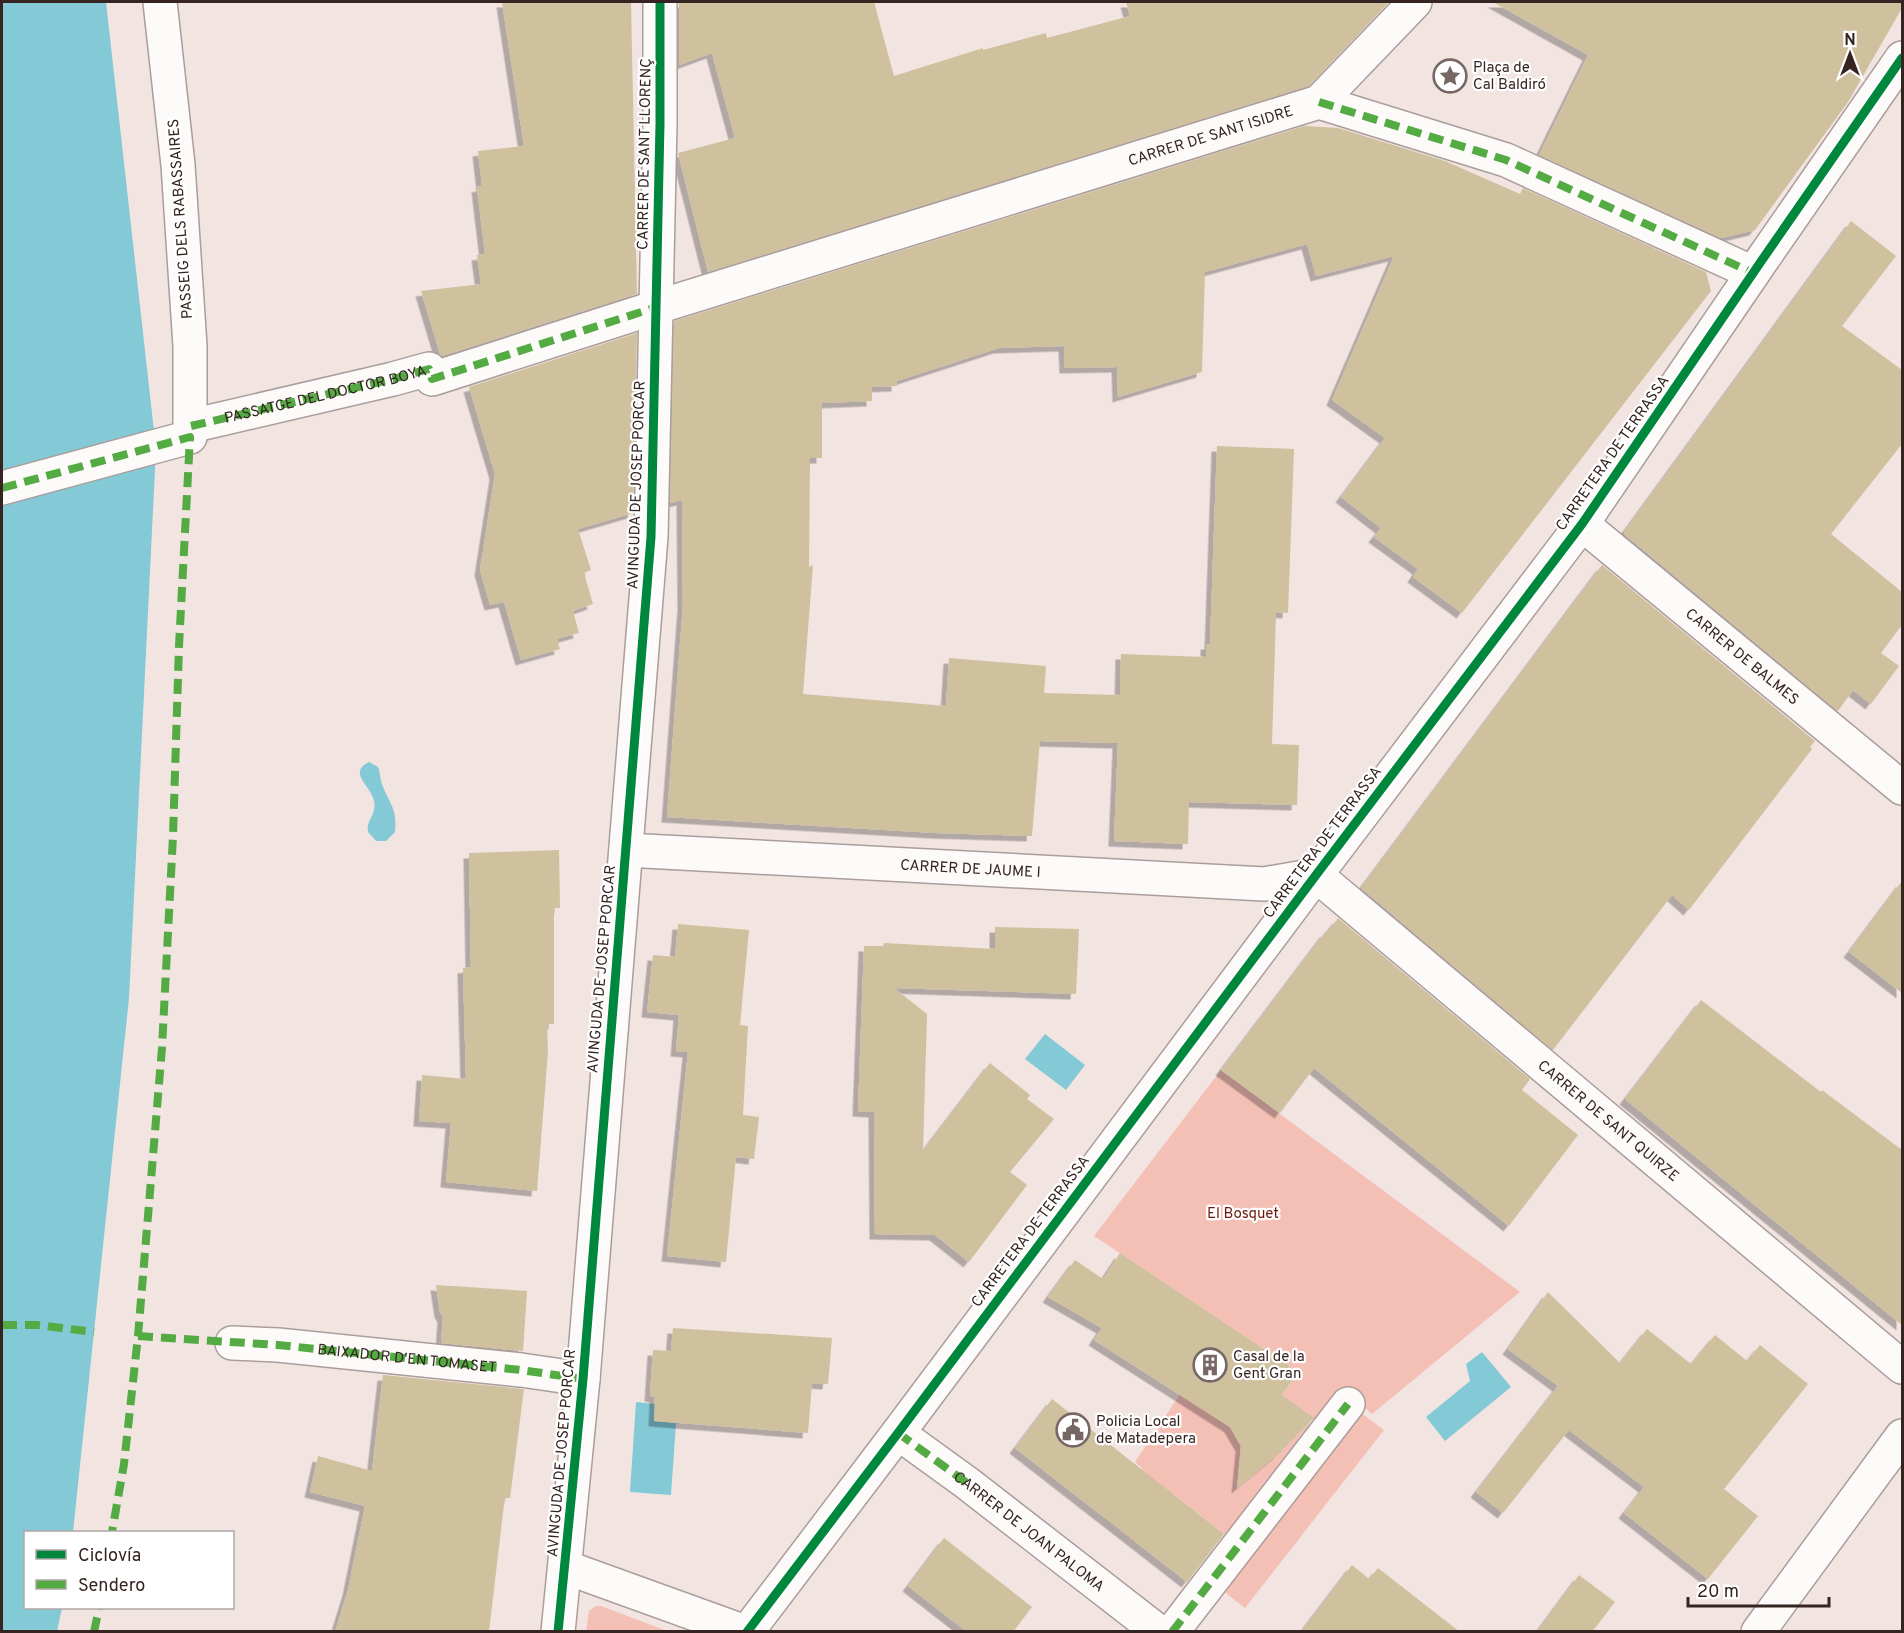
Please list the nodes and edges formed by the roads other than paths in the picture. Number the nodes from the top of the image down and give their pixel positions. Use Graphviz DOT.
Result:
graph roads {
  1 [pos="160,2"];
  2 [pos="660,2"];
  3 [pos="1415,2"];
  4 [pos="1902,58"];
  5 [pos="1319,102"];
  6 [pos="1753,273"];
  7 [pos="657,307"];
  8 [pos="191,431"];
  9 [pos="2,488"];
  10 [pos="1582,524"];
  11 [pos="1902,788"];
  12 [pos="626,850"];
  13 [pos="1316,875"];
  14 [pos="232,1343"];
  15 [pos="1902,1367"];
  16 [pos="583,1379"];
  17 [pos="1348,1404"];
  18 [pos="898,1433"];
  19 [pos="1902,1436"];
  20 [pos="565,1567"];
  21 [pos="558,1632"];
  22 [pos="746,1632"];
  23 [pos="1160,1632"];
  24 [pos="1172,1632"];
  25 [pos="1758,1632"];
  1 -- 8 [label="street, PASSEIG DELS RABASSAIRES"];
  2 -- 7 [label="street, CARRER DE SANT LLORENÇ"];
  3 -- 5 [label="street"];
  4 -- 6 [label="street, CARRETERA DE TERRASSA"];
  5 -- 6 [label="street"];
  5 -- 7 [label="street, CARRER DE SANT ISIDRE"];
  6 -- 10 [label="street, CARRETERA DE TERRASSA"];
  7 -- 8 [label="street, PASSATGE DEL DOCTOR BOYA"];
  7 -- 12 [label="street, AVINGUDA DE JOSEP PORCAR"];
  8 -- 9 [label="street, PASSATGE DEL DOCTOR BOYA"];
  10 -- 11 [label="street, CARRER DE BALMES"];
  10 -- 13 [label="street, CARRETERA DE TERRASSA"];
  12 -- 13 [label="street, CARRER DE JAUME I"];
  12 -- 16 [label="street, AVINGUDA DE JOSEP PORCAR"];
  13 -- 15 [label="street, CARRER DE SANT QUIRZE"];
  13 -- 18 [label="street, CARRETERA DE TERRASSA"];
  14 -- 16 [label="street, BAIXADOR D'EN TOMASET"];
  16 -- 20 [label="street, AVINGUDA DE JOSEP PORCAR"];
  17 -- 24 [label="street"];
  18 -- 22 [label="street, CARRETERA DE TERRASSA"];
  18 -- 23 [label="street, CARRER DE JOAN PALOMA"];
  19 -- 25 [label="street"];
  20 -- 21 [label="street, AVINGUDA DE JOSEP PORCAR"];
  20 -- 22 [label="street"];
}
